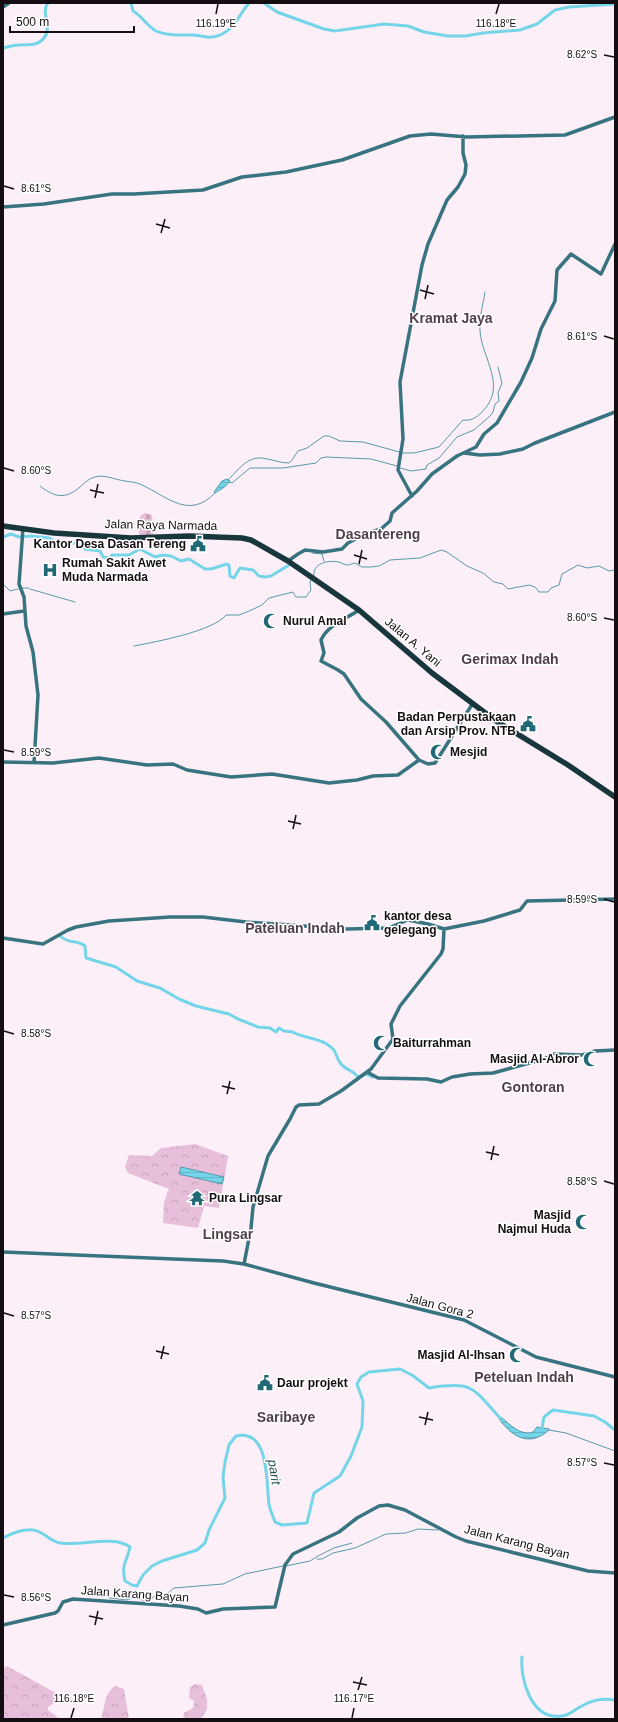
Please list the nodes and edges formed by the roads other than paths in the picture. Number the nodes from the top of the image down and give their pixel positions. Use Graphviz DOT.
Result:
graph roads {
  1 [pos="9,3"];
  2 [pos="3,7"];
  3 [pos="615,117"];
  4 [pos="464,136"];
  5 [pos="3,207"];
  6 [pos="615,244"];
  7 [pos="615,412"];
  8 [pos="462,453"];
  9 [pos="412,496"];
  10 [pos="3,526"];
  11 [pos="23,528"];
  12 [pos="290,562"];
  13 [pos="311,577"];
  14 [pos="359,610"];
  15 [pos="24,611"];
  16 [pos="3,614"];
  17 [pos="473,703"];
  18 [pos="419,760"];
  19 [pos="3,762"];
  20 [pos="34,763"];
  21 [pos="615,797"];
  22 [pos="615,899"];
  23 [pos="444,929"];
  24 [pos="3,938"];
  25 [pos="615,1050"];
  26 [pos="367,1072"];
  27 [pos="3,1252"];
  28 [pos="244,1264"];
  29 [pos="615,1377"];
  30 [pos="615,1573"];
  31 [pos="3,1625"];
  1 -- 2 [label="street"];
  3 -- 4 [label="street"];
  4 -- 5 [label="street"];
  4 -- 9 [label="street"];
  6 -- 8 [label="street"];
  7 -- 8 [label="street"];
  8 -- 9 [label="street"];
  9 -- 12 [label="street"];
  10 -- 11 [label="highway, Jalan Raya Narmada"];
  11 -- 12 [label="highway, Jalan Raya Narmada"];
  11 -- 15 [label="street"];
  12 -- 13 [label="highway, Jalan Raya Narmada"];
  13 -- 14 [label="highway, Jalan A. Yani"];
  14 -- 17 [label="highway, Jalan A. Yani"];
  14 -- 18 [label="street"];
  15 -- 16 [label="street"];
  15 -- 20 [label="street"];
  17 -- 18 [label="street"];
  17 -- 21 [label="highway, Jalan A. Yani"];
  18 -- 20 [label="street"];
  19 -- 20 [label="street"];
  22 -- 23 [label="street"];
  23 -- 24 [label="street"];
  23 -- 26 [label="street"];
  25 -- 26 [label="street"];
  26 -- 28 [label="street"];
  27 -- 28 [label="street, Jalan Gora 2"];
  28 -- 29 [label="street, Jalan Gora 2"];
  30 -- 31 [label="street, Jalan Karang Bayan"];
}
